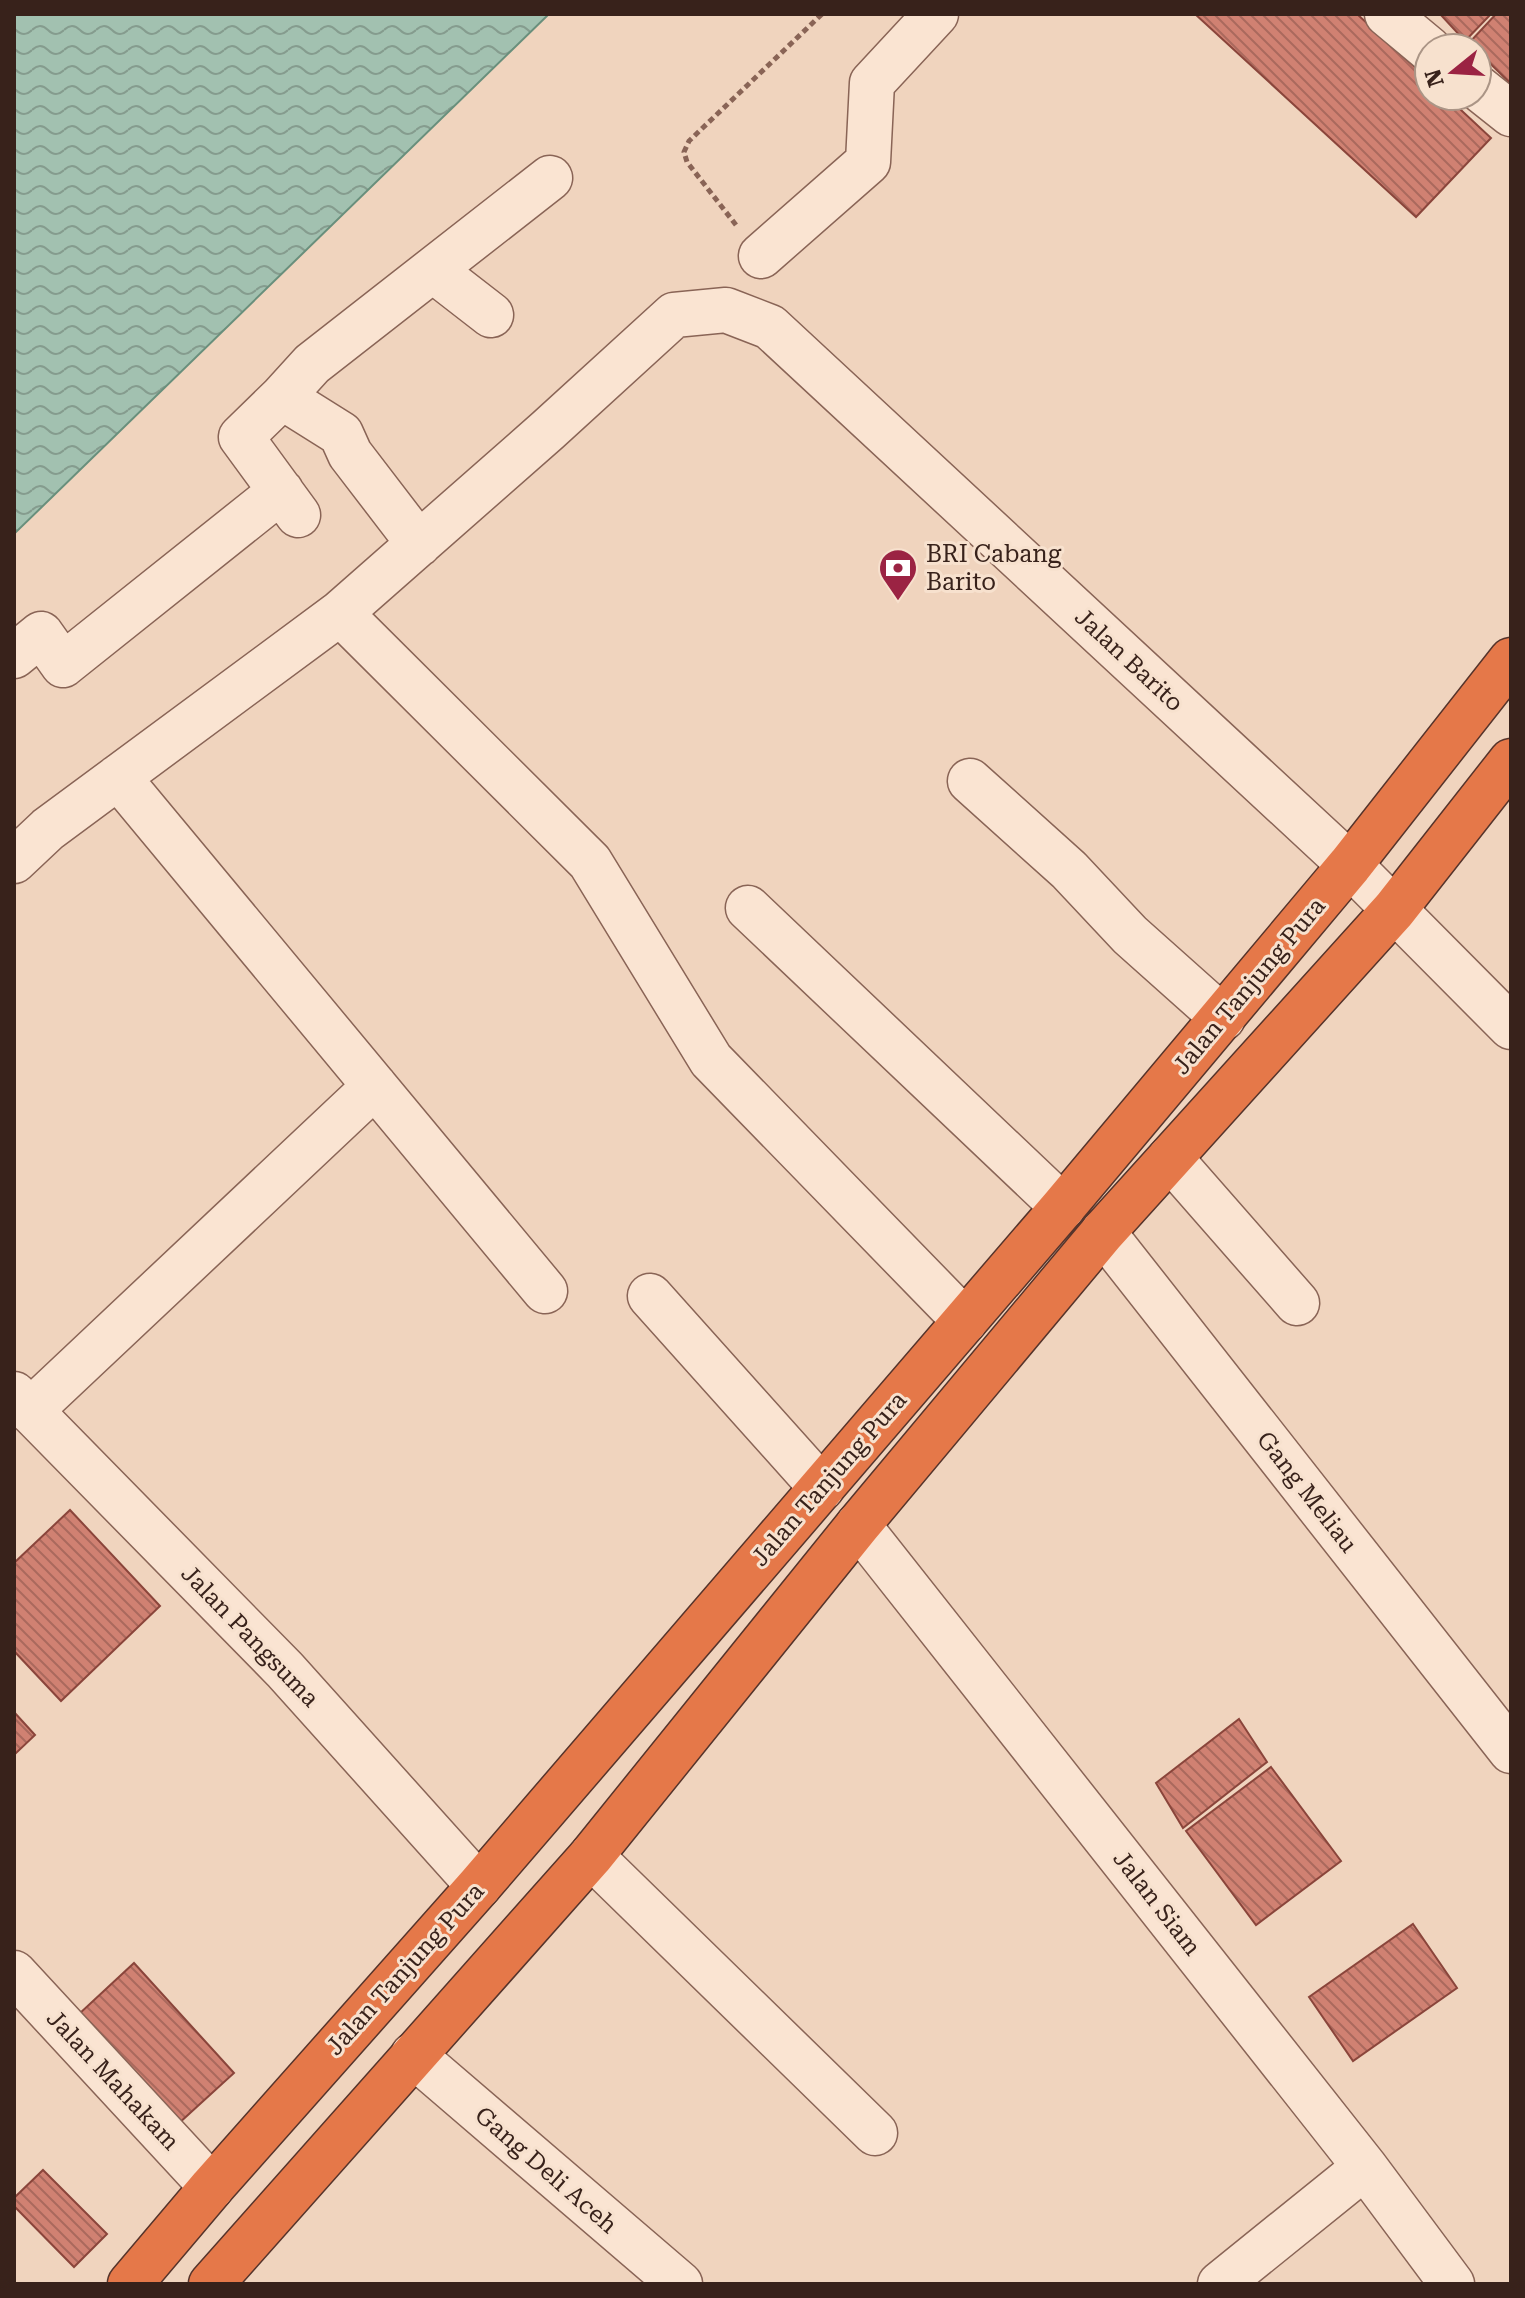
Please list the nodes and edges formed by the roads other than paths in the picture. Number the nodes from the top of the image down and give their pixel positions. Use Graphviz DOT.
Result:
graph roads {
  1 [pos="936,14"];
  2 [pos="1387,14"];
  3 [pos="1413,36"];
  4 [pos="1493,100"];
  5 [pos="1511,114"];
  6 [pos="550,178"];
  7 [pos="761,256"];
  8 [pos="433,270"];
  9 [pos="491,315"];
  10 [pos="282,397"];
  11 [pos="419,544"];
  12 [pos="340,613"];
  13 [pos="14,656"];
  14 [pos="1511,660"];
  15 [pos="1511,761"];
  16 [pos="118,777"];
  17 [pos="970,781"];
  18 [pos="14,861"];
  19 [pos="1350,865"];
  20 [pos="748,908"];
  21 [pos="1394,910"];
  22 [pos="1223,1018"];
  23 [pos="1511,1027"];
  24 [pos="375,1086"];
  25 [pos="1170,1158"];
  26 [pos="1063,1207"];
  27 [pos="1103,1232"];
  28 [pos="995,1286"];
  29 [pos="545,1291"];
  30 [pos="650,1296"];
  31 [pos="1297,1303"];
  32 [pos="1032,1317"];
  33 [pos="965,1321"];
  34 [pos="22,1402"];
  35 [pos="822,1488"];
  36 [pos="858,1525"];
  37 [pos="1511,1751"];
  38 [pos="591,1856"];
  39 [pos="479,1886"];
  40 [pos="19,1990"];
  41 [pos="413,2055"];
  42 [pos="875,2133"];
  43 [pos="1365,2167"];
  44 [pos="212,2187"];
  45 [pos="222,2280"];
  46 [pos="130,2284"];
  47 [pos="680,2284"];
  48 [pos="1220,2284"];
  49 [pos="1452,2284"];
  1 -- 7 [label="street"];
  2 -- 3 [label="street"];
  4 -- 5 [label="street"];
  6 -- 8 [label="street"];
  8 -- 9 [label="street"];
  8 -- 10 [label="street"];
  10 -- 11 [label="street"];
  10 -- 13 [label="street"];
  11 -- 12 [label="street"];
  11 -- 19 [label="street, Jalan Barito"];
  12 -- 16 [label="street"];
  12 -- 33 [label="street"];
  14 -- 19 [label="highway, Jalan Tanjung Pura"];
  15 -- 21 [label="highway, Jalan Tanjung Pura"];
  16 -- 18 [label="street"];
  16 -- 24 [label="street"];
  17 -- 22 [label="street"];
  19 -- 21 [label="street, Jalan Barito"];
  19 -- 22 [label="highway, Jalan Tanjung Pura"];
  20 -- 26 [label="street"];
  21 -- 23 [label="street, Jalan Barito"];
  21 -- 25 [label="highway, Jalan Tanjung Pura"];
  22 -- 26 [label="highway, Jalan Tanjung Pura"];
  24 -- 29 [label="street"];
  24 -- 34 [label="street"];
  25 -- 27 [label="highway, Jalan Tanjung Pura"];
  25 -- 31 [label="street"];
  26 -- 28 [label="highway, Jalan Tanjung Pura"];
  27 -- 32 [label="highway, Jalan Tanjung Pura"];
  27 -- 37 [label="street, Gang Meliau"];
  28 -- 32 [label="highway"];
  28 -- 33 [label="highway, Jalan Tanjung Pura"];
  30 -- 35 [label="street"];
  32 -- 36 [label="highway, Jalan Tanjung Pura"];
  33 -- 35 [label="highway, Jalan Tanjung Pura"];
  34 -- 39 [label="street, Jalan Pangsuma"];
  35 -- 39 [label="highway, Jalan Tanjung Pura"];
  36 -- 38 [label="highway, Jalan Tanjung Pura"];
  36 -- 43 [label="street, Jalan Siam"];
  38 -- 41 [label="highway, Jalan Tanjung Pura"];
  38 -- 42 [label="street"];
  39 -- 44 [label="highway, Jalan Tanjung Pura"];
  40 -- 44 [label="street, Jalan Mahakam"];
  41 -- 45 [label="highway, Jalan Tanjung Pura"];
  41 -- 47 [label="street, Gang Deli Aceh"];
  43 -- 48 [label="street"];
  43 -- 49 [label="street, Jalan Siam"];
  44 -- 46 [label="highway, Jalan Tanjung Pura"];
}
